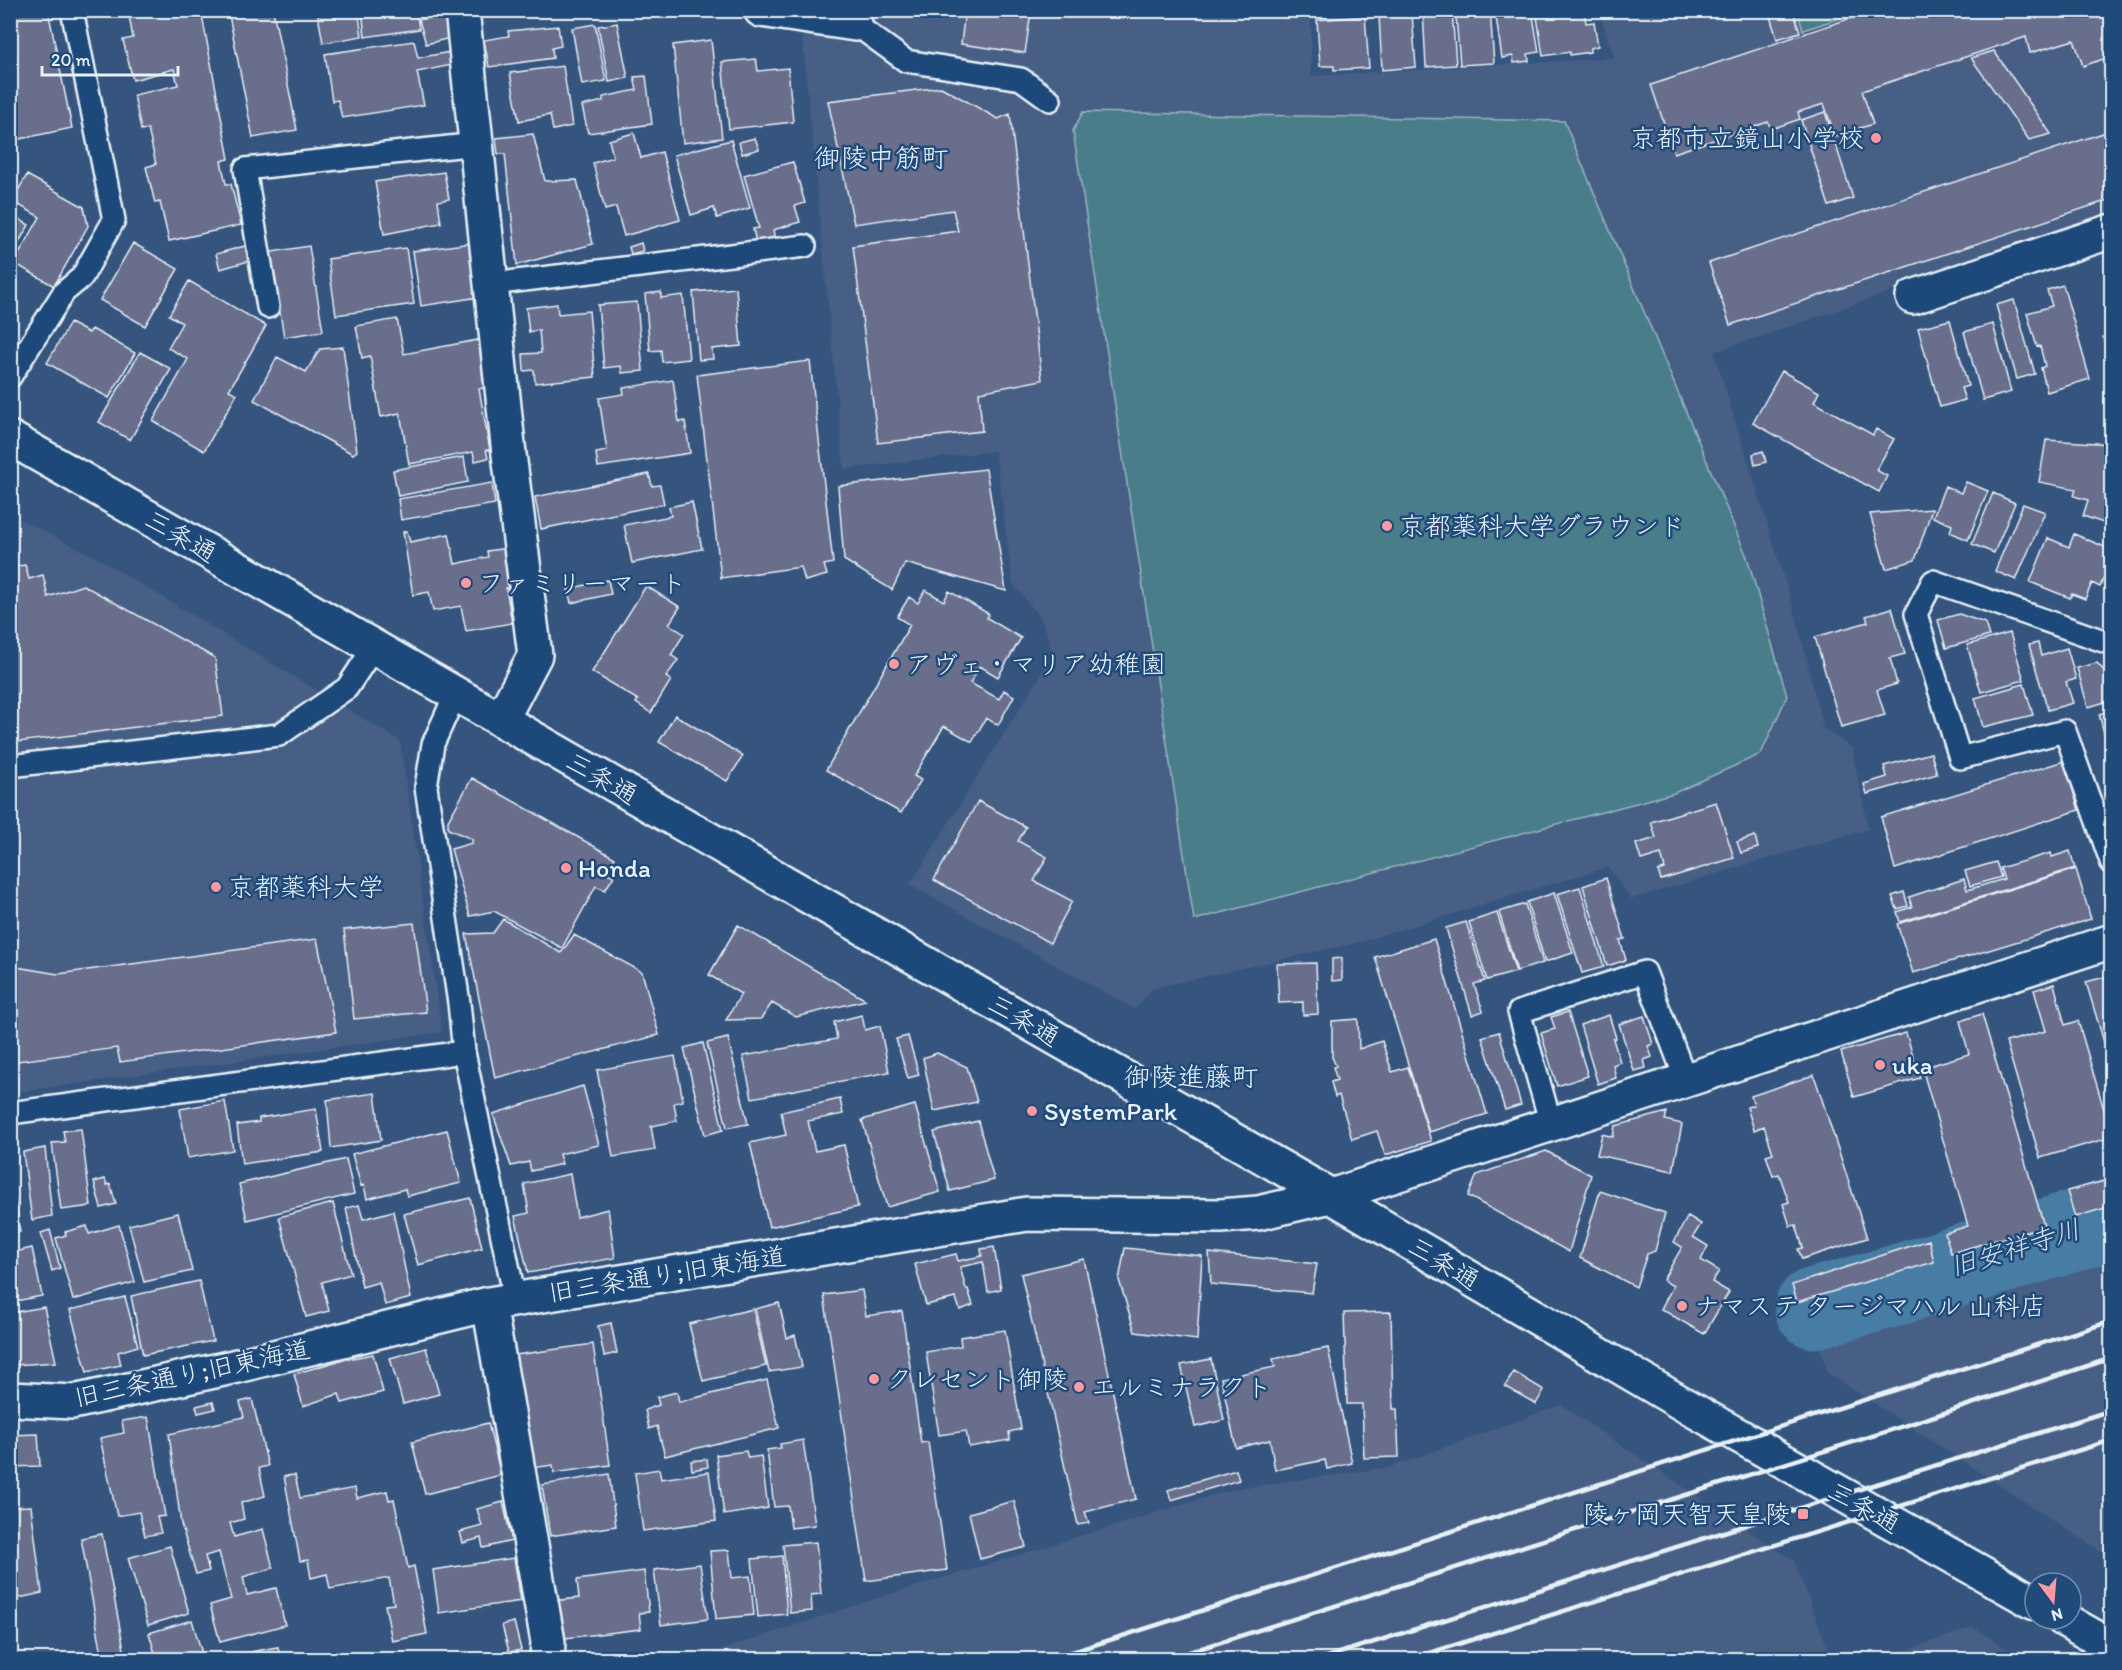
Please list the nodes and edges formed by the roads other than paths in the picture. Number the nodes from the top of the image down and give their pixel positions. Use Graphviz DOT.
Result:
graph roads {
  1 [pos="72,10"];
  2 [pos="462,10"];
  3 [pos="761,10"];
  4 [pos="855,24"];
  5 [pos="1050,100"];
  6 [pos="477,144"];
  7 [pos="2112,231"];
  8 [pos="805,246"];
  9 [pos="492,284"];
  10 [pos="1913,297"];
  11 [pos="268,307"];
  12 [pos="10,377"];
  13 [pos="10,438"];
  14 [pos="2112,644"];
  15 [pos="374,646"];
  16 [pos="456,693"];
  17 [pos="501,720"];
  18 [pos="10,766"];
  19 [pos="2112,864"];
  20 [pos="2112,941"];
  21 [pos="464,1052"];
  22 [pos="1686,1080"];
  23 [pos="10,1113"];
  24 [pos="1551,1124"];
  25 [pos="1331,1196"];
  26 [pos="502,1301"];
  27 [pos="10,1399"];
  28 [pos="2023,1597"];
  29 [pos="2083,1631"];
  30 [pos="2112,1647"];
  31 [pos="546,1659"];
  1 -- 12 [label="lane"];
  2 -- 6 [label="street"];
  3 -- 4 [label="street"];
  4 -- 5 [label="lane"];
  6 -- 9 [label="street"];
  6 -- 11 [label="lane"];
  7 -- 10 [label="street"];
  8 -- 9 [label="lane"];
  9 -- 17 [label="street"];
  13 -- 15 [label="street, 三条通"];
  14 -- 19 [label="lane"];
  15 -- 16 [label="street, 三条通"];
  15 -- 18 [label="lane"];
  16 -- 17 [label="street, 三条通"];
  16 -- 21 [label="lane"];
  17 -- 25 [label="street, 三条通"];
  20 -- 22 [label="street, 旧三条通り;旧東海道"];
  21 -- 23 [label="lane"];
  21 -- 26 [label="lane"];
  22 -- 24 [label="street, 旧三条通り;旧東海道"];
  22 -- 24 [label="lane"];
  24 -- 25 [label="street, 旧三条通り;旧東海道"];
  25 -- 26 [label="street, 旧三条通り;旧東海道"];
  25 -- 28 [label="street, 三条通"];
  26 -- 27 [label="street, 旧三条通り;旧東海道"];
  26 -- 31 [label="street"];
  29 -- 30 [label="street"];
}
